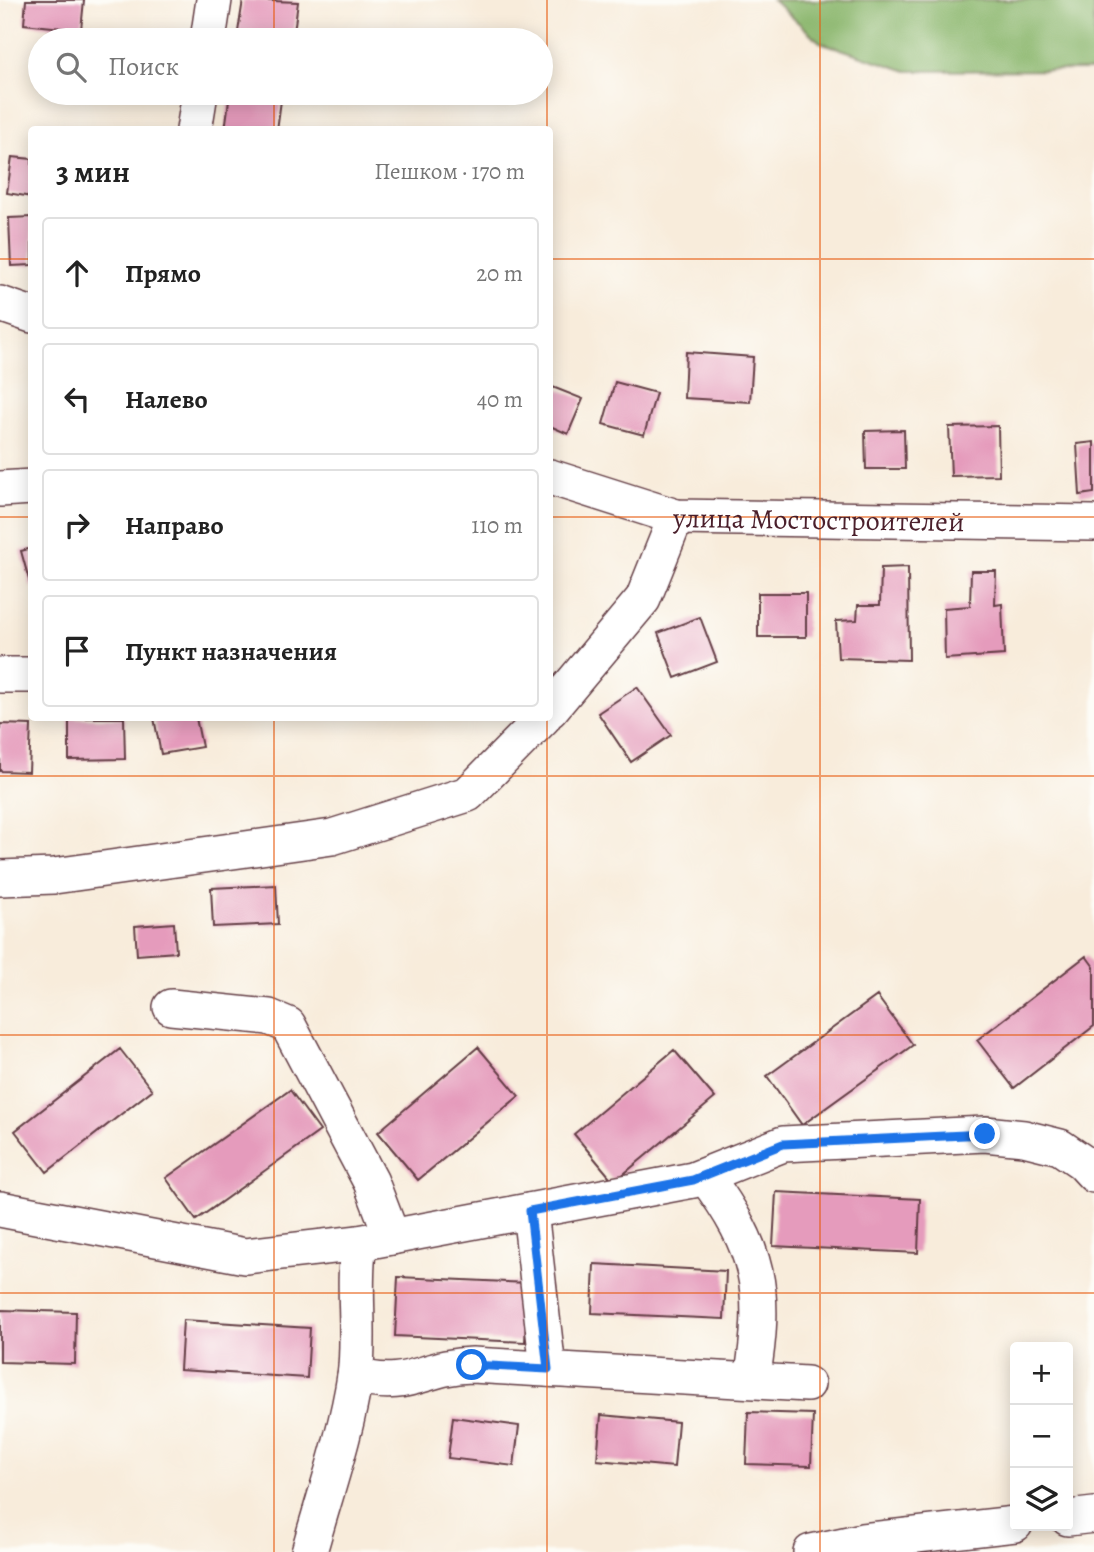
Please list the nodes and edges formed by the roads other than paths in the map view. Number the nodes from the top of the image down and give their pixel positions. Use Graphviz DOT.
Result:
graph roads {
  1 [pos="214,0"];
  2 [pos="210,28"];
  3 [pos="198,105"];
  4 [pos="195,126"];
  5 [pos="0,304"];
  6 [pos="28,314"];
  7 [pos="553,478"];
  8 [pos="28,487"];
  9 [pos="0,489"];
  10 [pos="676,517"];
  11 [pos="1094,523"];
  12 [pos="0,674"];
  13 [pos="28,675"];
  14 [pos="553,706"];
  15 [pos="539,721"];
  16 [pos="0,878"];
  17 [pos="171,1007"];
  18 [pos="1090,1157"];
  19 [pos="705,1176"];
  20 [pos="0,1209"];
  21 [pos="530,1211"];
  22 [pos="375,1240"];
  23 [pos="548,1369"];
  24 [pos="355,1376"];
  25 [pos="752,1380"];
  26 [pos="807,1384"];
  27 [pos="1094,1515"];
  28 [pos="1073,1517"];
  29 [pos="1010,1525"];
  30 [pos="309,1552"];
  31 [pos="811,1552"];
  1 -- 2 [label="street"];
  3 -- 4 [label="street"];
  5 -- 6 [label="street"];
  7 -- 10 [label="street, улица Мостостроителей"];
  8 -- 9 [label="street"];
  10 -- 11 [label="street, улица Мостостроителей"];
  10 -- 14 [label="street"];
  12 -- 13 [label="street"];
  15 -- 16 [label="street"];
  17 -- 22 [label="street"];
  18 -- 19 [label="street"];
  19 -- 21 [label="street"];
  19 -- 25 [label="street"];
  20 -- 22 [label="street"];
  21 -- 22 [label="street"];
  21 -- 23 [label="street"];
  22 -- 24 [label="street"];
  23 -- 24 [label="street"];
  23 -- 25 [label="street"];
  24 -- 30 [label="street"];
  25 -- 26 [label="street"];
  27 -- 28 [label="street"];
  29 -- 31 [label="street"];
}
